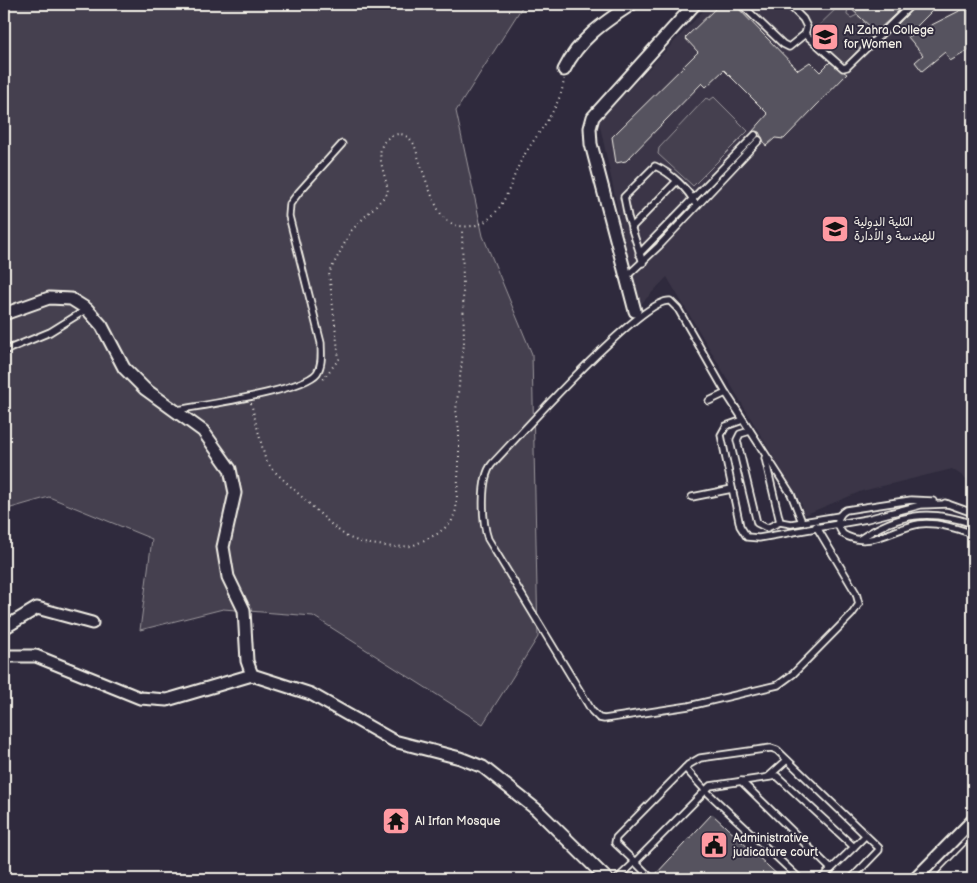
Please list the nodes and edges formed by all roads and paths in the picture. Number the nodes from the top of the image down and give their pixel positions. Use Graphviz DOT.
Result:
graph roads {
  1 [pos="632,4"];
  2 [pos="695,4"];
  3 [pos="741,4"];
  4 [pos="788,4"];
  5 [pos="912,4"];
  6 [pos="805,34"];
  7 [pos="564,70"];
  8 [pos="342,144"];
  9 [pos="676,182"];
  10 [pos="692,198"];
  11 [pos="696,205"];
  12 [pos="462,227"];
  13 [pos="631,228"];
  14 [pos="639,254"];
  15 [pos="643,263"];
  16 [pos="626,277"];
  17 [pos="87,309"];
  18 [pos="4,314"];
  19 [pos="636,314"];
  20 [pos="4,351"];
  21 [pos="306,381"];
  22 [pos="726,392"];
  23 [pos="249,396"];
  24 [pos="709,401"];
  25 [pos="175,411"];
  26 [pos="743,420"];
  27 [pos="750,431"];
  28 [pos="764,453"];
  29 [pos="732,489"];
  30 [pos="692,497"];
  31 [pos="948,504"];
  32 [pos="973,513"];
  33 [pos="839,516"];
  34 [pos="780,522"];
  35 [pos="802,522"];
  36 [pos="838,523"];
  37 [pos="973,524"];
  38 [pos="816,526"];
  39 [pos="767,528"];
  40 [pos="973,534"];
  41 [pos="769,536"];
  42 [pos="860,539"];
  43 [pos="92,623"];
  44 [pos="4,628"];
  45 [pos="4,656"];
  46 [pos="252,675"];
  47 [pos="787,760"];
  48 [pos="685,768"];
  49 [pos="768,778"];
  50 [pos="741,781"];
  51 [pos="705,790"];
  52 [pos="973,814"];
  53 [pos="973,820"];
  54 [pos="865,836"];
  55 [pos="854,847"];
  56 [pos="946,848"];
  57 [pos="973,852"];
  58 [pos="635,862"];
  59 [pos="832,869"];
  60 [pos="973,876"];
  61 [pos="607,879"];
  62 [pos="617,879"];
  63 [pos="652,879"];
  64 [pos="800,879"];
  65 [pos="821,879"];
  66 [pos="851,879"];
  67 [pos="915,879"];
  68 [pos="947,879"];
  69 [pos="970,879"];
  1 -- 7 [label="street"];
  2 -- 16 [label="street"];
  3 -- 6 [label="lane"];
  4 -- 6 [label="lane"];
  5 -- 6 [label="lane"];
  7 -- 12 [label="path"];
  8 -- 21 [label="lane"];
  9 -- 10 [label="lane"];
  9 -- 13 [label="lane"];
  9 -- 13 [label="lane"];
  10 -- 11 [label="lane"];
  10 -- 11 [label="lane"];
  10 -- 14 [label="lane"];
  11 -- 15 [label="lane"];
  12 -- 21 [label="path"];
  12 -- 23 [label="path"];
  13 -- 14 [label="lane"];
  14 -- 15 [label="lane"];
  15 -- 16 [label="lane"];
  16 -- 19 [label="street"];
  17 -- 18 [label="street"];
  17 -- 20 [label="lane"];
  17 -- 25 [label="street"];
  19 -- 22 [label="lane"];
  19 -- 38 [label="lane"];
  21 -- 23 [label="lane"];
  22 -- 24 [label="lane"];
  22 -- 26 [label="lane"];
  23 -- 25 [label="lane"];
  25 -- 46 [label="street"];
  26 -- 27 [label="lane"];
  26 -- 29 [label="lane"];
  27 -- 28 [label="lane"];
  27 -- 39 [label="lane"];
  28 -- 34 [label="lane"];
  28 -- 35 [label="lane"];
  29 -- 30 [label="lane"];
  29 -- 41 [label="lane"];
  31 -- 32 [label="lane"];
  31 -- 33 [label="lane"];
  31 -- 36 [label="lane"];
  33 -- 35 [label="lane"];
  33 -- 36 [label="lane"];
  34 -- 35 [label="lane"];
  34 -- 39 [label="lane"];
  36 -- 38 [label="lane"];
  36 -- 42 [label="lane"];
  37 -- 42 [label="lane"];
  38 -- 41 [label="lane"];
  39 -- 41 [label="lane"];
  40 -- 42 [label="lane"];
  43 -- 44 [label="street"];
  45 -- 46 [label="street"];
  46 -- 61 [label="street"];
  47 -- 48 [label="lane"];
  47 -- 49 [label="lane"];
  47 -- 54 [label="lane"];
  48 -- 51 [label="lane"];
  48 -- 58 [label="lane"];
  49 -- 50 [label="lane"];
  49 -- 55 [label="lane"];
  50 -- 51 [label="lane"];
  50 -- 59 [label="lane"];
  51 -- 58 [label="lane"];
  51 -- 64 [label="lane"];
  52 -- 56 [label="street"];
  53 -- 56 [label="street"];
  54 -- 55 [label="lane"];
  54 -- 66 [label="lane"];
  55 -- 59 [label="lane"];
  56 -- 67 [label="street"];
  57 -- 68 [label="main road"];
  58 -- 62 [label="lane"];
  58 -- 63 [label="lane"];
  59 -- 65 [label="lane"];
  60 -- 69 [label="main road"];
}
